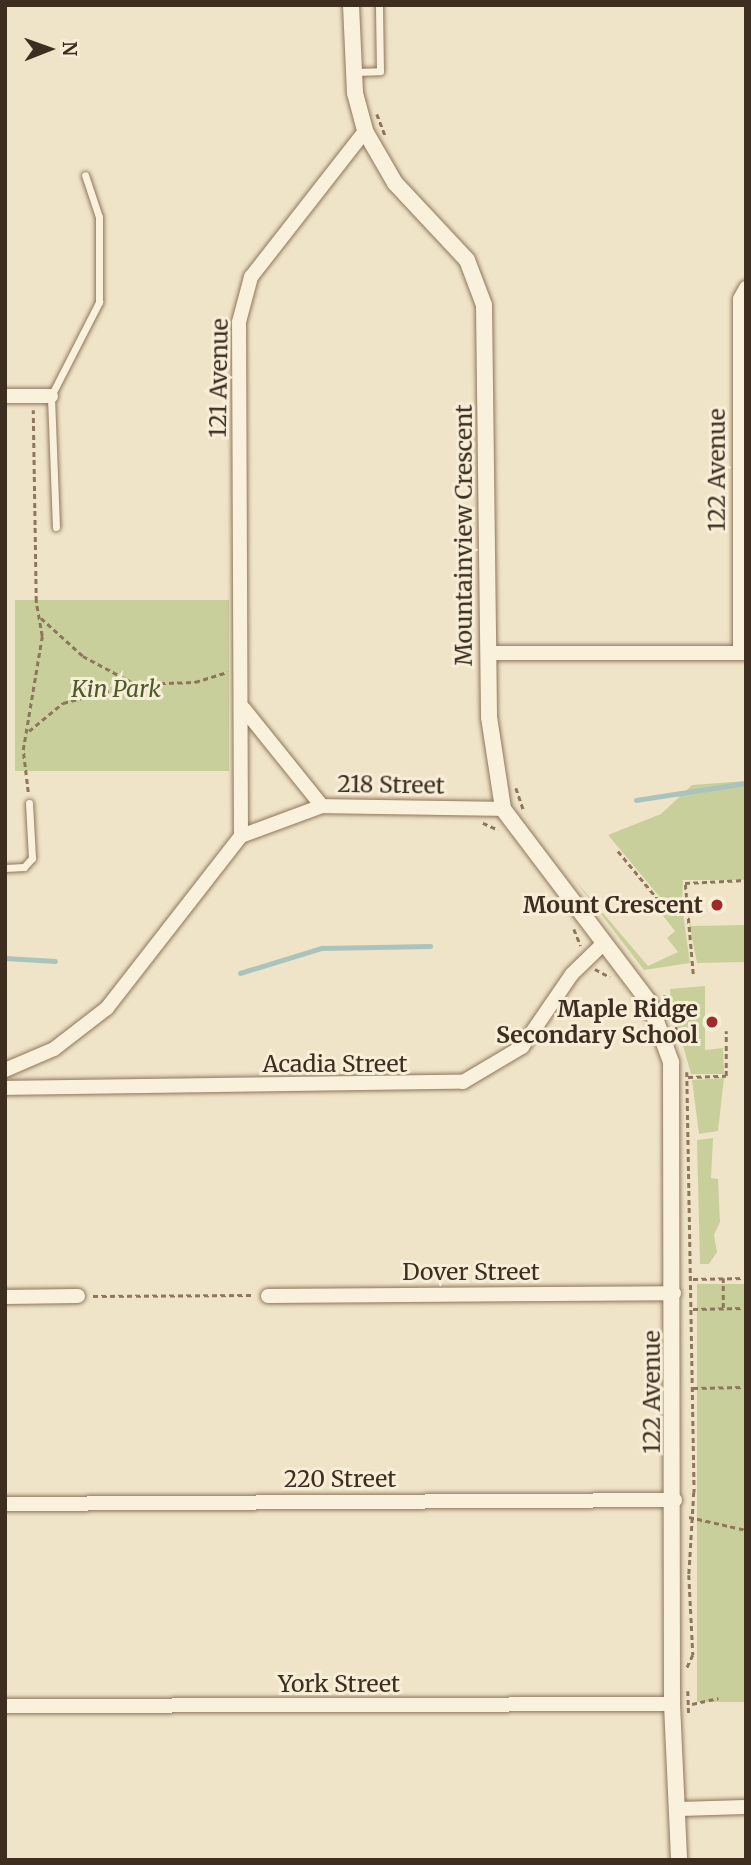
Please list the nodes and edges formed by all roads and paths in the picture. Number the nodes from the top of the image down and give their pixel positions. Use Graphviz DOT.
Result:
graph roads {
  1 [pos="351,5"];
  2 [pos="379,5"];
  3 [pos="353,72"];
  4 [pos="371,106"];
  5 [pos="365,131"];
  6 [pos="386,145"];
  7 [pos="85,175"];
  8 [pos="746,288"];
  9 [pos="5,396"];
  10 [pos="33,396"];
  11 [pos="51,396"];
  12 [pos="56,527"];
  13 [pos="40,617"];
  14 [pos="488,653"];
  15 [pos="743,653"];
  16 [pos="244,668"];
  17 [pos="135,684"];
  18 [pos="244,709"];
  19 [pos="27,734"];
  20 [pos="513,783"];
  21 [pos="29,803"];
  22 [pos="323,806"];
  23 [pos="503,809"];
  24 [pos="524,820"];
  25 [pos="241,836"];
  26 [pos="618,851"];
  27 [pos="5,868"];
  28 [pos="746,880"];
  29 [pos="686,903"];
  30 [pos="603,944"];
  31 [pos="596,971"];
  32 [pos="693,974"];
  33 [pos="618,987"];
  34 [pos="665,997"];
  35 [pos="726,1031"];
  36 [pos="681,1042"];
  37 [pos="686,1065"];
  38 [pos="5,1070"];
  39 [pos="688,1077"];
  40 [pos="5,1088"];
  41 [pos="723,1278"];
  42 [pos="746,1278"];
  43 [pos="693,1279"];
  44 [pos="674,1293"];
  45 [pos="78,1296"];
  46 [pos="268,1296"];
  47 [pos="5,1297"];
  48 [pos="723,1308"];
  49 [pos="746,1308"];
  50 [pos="693,1309"];
  51 [pos="746,1387"];
  52 [pos="693,1388"];
  53 [pos="675,1500"];
  54 [pos="5,1504"];
  55 [pos="689,1517"];
  56 [pos="746,1530"];
  57 [pos="718,1698"];
  58 [pos="672,1704"];
  59 [pos="692,1704"];
  60 [pos="5,1706"];
  61 [pos="686,1721"];
  62 [pos="746,1807"];
  63 [pos="679,1809"];
  64 [pos="679,1860"];
  1 -- 3 [label="street"];
  2 -- 3 [label="lane"];
  3 -- 5 [label="street"];
  4 -- 6 [label="path"];
  5 -- 14 [label="street, Mountainview Crescent"];
  5 -- 16 [label="street, 121 Avenue"];
  7 -- 11 [label="lane"];
  8 -- 15 [label="street, 122 Avenue"];
  9 -- 10 [label="street"];
  10 -- 11 [label="street"];
  10 -- 13 [label="path"];
  11 -- 12 [label="lane"];
  13 -- 17 [label="path"];
  13 -- 19 [label="path"];
  14 -- 15 [label="street"];
  14 -- 23 [label="street, Mountainview Crescent"];
  16 -- 17 [label="path"];
  16 -- 18 [label="street, 121 Avenue"];
  17 -- 19 [label="path"];
  18 -- 22 [label="street"];
  18 -- 25 [label="street, 121 Avenue"];
  19 -- 21 [label="path"];
  20 -- 24 [label="path"];
  21 -- 27 [label="lane"];
  22 -- 23 [label="street, 218 Street"];
  22 -- 25 [label="street, 218 Street"];
  23 -- 30 [label="street, Mountainview Crescent"];
  25 -- 38 [label="street"];
  26 -- 29 [label="path"];
  28 -- 29 [label="path"];
  29 -- 32 [label="path"];
  30 -- 40 [label="street, Acadia Street"];
  30 -- 44 [label="street, 122 Avenue"];
  31 -- 33 [label="path"];
  34 -- 36 [label="path"];
  35 -- 39 [label="path"];
  37 -- 39 [label="path"];
  39 -- 43 [label="path"];
  41 -- 42 [label="path"];
  41 -- 43 [label="path"];
  41 -- 48 [label="path"];
  43 -- 50 [label="path"];
  44 -- 46 [label="street, Dover Street"];
  44 -- 53 [label="street, 122 Avenue"];
  45 -- 46 [label="path"];
  45 -- 47 [label="street"];
  48 -- 49 [label="path"];
  48 -- 50 [label="path"];
  50 -- 52 [label="path"];
  51 -- 52 [label="path"];
  52 -- 55 [label="path"];
  53 -- 54 [label="street, 220 Street"];
  53 -- 58 [label="street, 122 Avenue"];
  55 -- 56 [label="path"];
  55 -- 59 [label="path"];
  57 -- 59 [label="path"];
  58 -- 60 [label="street, York Street"];
  58 -- 63 [label="street, 122 Avenue"];
  59 -- 61 [label="path"];
  62 -- 63 [label="street"];
  63 -- 64 [label="street, 122 Avenue"];
}
